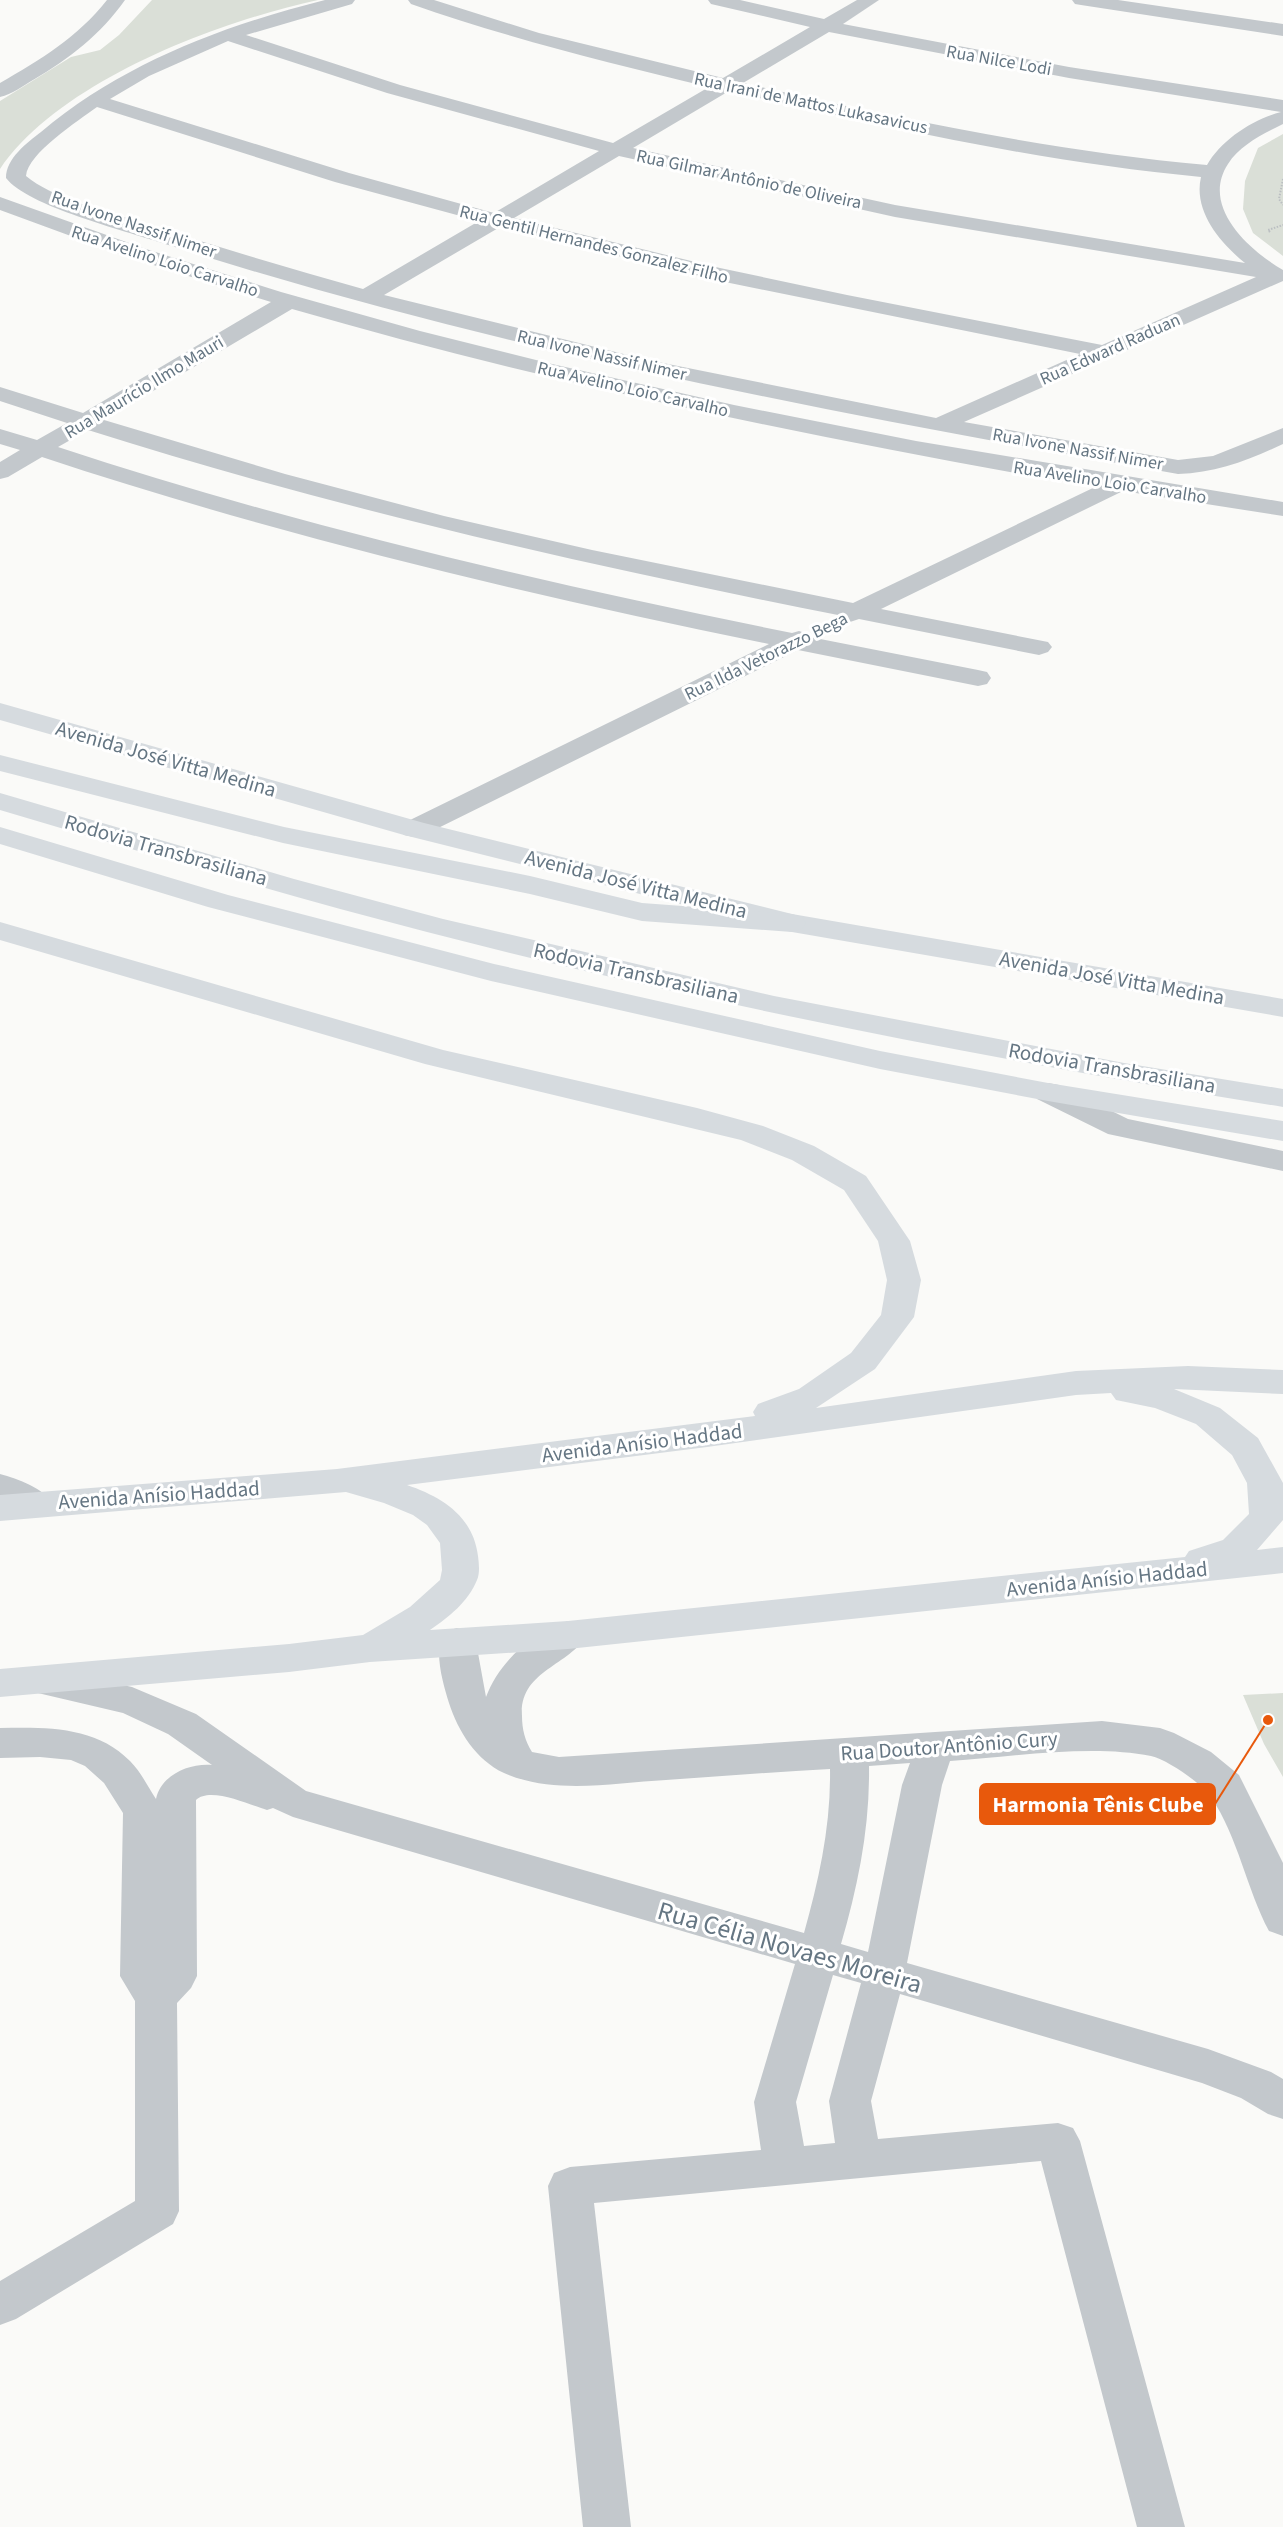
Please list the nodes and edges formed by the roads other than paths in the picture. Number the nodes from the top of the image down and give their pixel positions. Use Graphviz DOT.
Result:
graph roads {
  1 [pos="346,0"];
  2 [pos="417,0"];
  3 [pos="717,0"];
  4 [pos="870,0"];
  5 [pos="1081,0"];
  6 [pos="117,2"];
  7 [pos="1257,8"];
  8 [pos="1245,25"];
  9 [pos="827,26"];
  10 [pos="1283,30"];
  11 [pos="230,36"];
  12 [pos="726,85"];
  13 [pos="0,91"];
  14 [pos="94,100"];
  15 [pos="1283,106"];
  16 [pos="1283,117"];
  17 [pos="615,150"];
  18 [pos="1212,172"];
  19 [pos="0,203"];
  20 [pos="495,220"];
  21 [pos="1281,276"];
  22 [pos="367,296"];
  23 [pos="289,302"];
  24 [pos="1103,352"];
  25 [pos="0,394"];
  26 [pos="84,422"];
  27 [pos="941,424"];
  28 [pos="1283,435"];
  29 [pos="0,436"];
  30 [pos="38,449"];
  31 [pos="0,472"];
  32 [pos="1119,484"];
  33 [pos="1283,508"];
  34 [pos="857,611"];
  35 [pos="794,642"];
  36 [pos="1039,647"];
  37 [pos="978,678"];
  38 [pos="0,711"];
  39 [pos="0,764"];
  40 [pos="0,801"];
  41 [pos="414,829"];
  42 [pos="0,835"];
  43 [pos="792,922"];
  44 [pos="0,931"];
  45 [pos="1283,1008"];
  46 [pos="1048,1092"];
  47 [pos="1283,1098"];
  48 [pos="1283,1131"];
  49 [pos="1283,1161"];
  50 [pos="1283,1382"];
  51 [pos="1076,1383"];
  52 [pos="707,1435"];
  53 [pos="337,1481"];
  54 [pos="0,1486"];
  55 [pos="36,1504"];
  56 [pos="0,1508"];
  57 [pos="1283,1560"];
  58 [pos="1164,1573"];
  59 [pos="459,1579"];
  60 [pos="568,1635"];
  61 [pos="457,1642"];
  62 [pos="370,1648"];
  63 [pos="19,1682"];
  64 [pos="0,1743"];
  65 [pos="935,1746"];
  66 [pos="849,1753"];
  67 [pos="515,1761"];
  68 [pos="293,1802"];
  69 [pos="159,1810"];
  70 [pos="1282,1913"];
  71 [pos="816,1955"];
  72 [pos="884,1975"];
  73 [pos="1283,2101"];
  74 [pos="859,2159"];
  75 [pos="786,2166"];
  76 [pos="0,2305"];
  77 [pos="607,2527"];
  78 [pos="1161,2527"];
  1 -- 11 [label="street"];
  2 -- 12 [label="street, Rua Irani de Mattos Lukasavicus"];
  3 -- 9 [label="street, Rua Nilce Lodi"];
  4 -- 9 [label="street"];
  5 -- 8 [label="street"];
  6 -- 13 [label="street"];
  7 -- 8 [label="street"];
  8 -- 10 [label="street"];
  9 -- 12 [label="street"];
  9 -- 15 [label="street, Rua Nilce Lodi"];
  11 -- 14 [label="street"];
  11 -- 17 [label="street, Rua Gilmar Antônio de Oliveira"];
  12 -- 17 [label="street"];
  12 -- 18 [label="street, Rua Irani de Mattos Lukasavicus"];
  14 -- 20 [label="street, Rua Gentil Hernandes Gonzalez Filho"];
  14 -- 22 [label="street, Rua Ivone Nassif Nimer"];
  16 -- 18 [label="street"];
  17 -- 20 [label="street"];
  17 -- 21 [label="street, Rua Gilmar Antônio de Oliveira"];
  18 -- 21 [label="street"];
  19 -- 23 [label="street, Rua Avelino Loio Carvalho"];
  20 -- 22 [label="street"];
  20 -- 24 [label="street, Rua Gentil Hernandes Gonzalez Filho"];
  21 -- 24 [label="street, Rua Edward Raduan"];
  22 -- 27 [label="street, Rua Ivone Nassif Nimer"];
  23 -- 26 [label="street, Rua Maurício Ilmo Mauri"];
  23 -- 32 [label="street, Rua Avelino Loio Carvalho"];
  24 -- 27 [label="street, Rua Edward Raduan"];
  25 -- 26 [label="street"];
  26 -- 30 [label="street, Rua Maurício Ilmo Mauri"];
  26 -- 34 [label="street"];
  27 -- 28 [label="street, Rua Ivone Nassif Nimer"];
  29 -- 30 [label="street"];
  30 -- 31 [label="street, Rua Maurício Ilmo Mauri"];
  30 -- 35 [label="street"];
  32 -- 33 [label="street, Rua Avelino Loio Carvalho"];
  32 -- 34 [label="street, Rua Ilda Vetorazzo Bega"];
  34 -- 35 [label="street, Rua Ilda Vetorazzo Bega"];
  34 -- 36 [label="street"];
  35 -- 37 [label="street"];
  35 -- 41 [label="street, Rua Ilda Vetorazzo Bega"];
  38 -- 41 [label="main road, Avenida José Vitta Medina"];
  39 -- 43 [label="main road"];
  40 -- 47 [label="main road, Rodovia Transbrasiliana"];
  41 -- 43 [label="main road, Avenida José Vitta Medina"];
  42 -- 46 [label="main road, Rodovia Transbrasiliana"];
  43 -- 45 [label="main road, Avenida José Vitta Medina"];
  44 -- 52 [label="main road"];
  46 -- 48 [label="main road, Rodovia Transbrasiliana"];
  46 -- 49 [label="street"];
  50 -- 51 [label="main road, Avenida Anísio Haddad"];
  51 -- 52 [label="main road, Avenida Anísio Haddad"];
  51 -- 58 [label="main road"];
  52 -- 53 [label="main road, Avenida Anísio Haddad"];
  53 -- 55 [label="main road, Avenida Anísio Haddad"];
  53 -- 59 [label="main road"];
  54 -- 55 [label="street"];
  55 -- 56 [label="main road, Avenida Anísio Haddad"];
  57 -- 58 [label="main road, Avenida Anísio Haddad"];
  58 -- 60 [label="main road, Avenida Anísio Haddad"];
  59 -- 61 [label="main road"];
  59 -- 62 [label="main road"];
  60 -- 61 [label="main road, Avenida Anísio Haddad"];
  60 -- 67 [label="street"];
  61 -- 62 [label="main road, Avenida Anísio Haddad"];
  61 -- 67 [label="street"];
  62 -- 63 [label="main road, Avenida Anísio Haddad"];
  63 -- 68 [label="street, Rua Célia Novaes Moreira"];
  64 -- 69 [label="street"];
  65 -- 66 [label="street, Rua Doutor Antônio Cury"];
  65 -- 70 [label="street, Rua Doutor Antônio Cury"];
  65 -- 72 [label="street"];
  66 -- 67 [label="street, Rua Doutor Antônio Cury"];
  66 -- 71 [label="street"];
  68 -- 69 [label="street, Rua Célia Novaes Moreira"];
  68 -- 71 [label="street, Rua Célia Novaes Moreira"];
  69 -- 76 [label="street"];
  71 -- 72 [label="street, Rua Célia Novaes Moreira"];
  71 -- 75 [label="street"];
  72 -- 73 [label="street, Rua Célia Novaes Moreira"];
  72 -- 74 [label="street"];
  74 -- 75 [label="street"];
  74 -- 78 [label="street"];
  75 -- 77 [label="street"];
}
